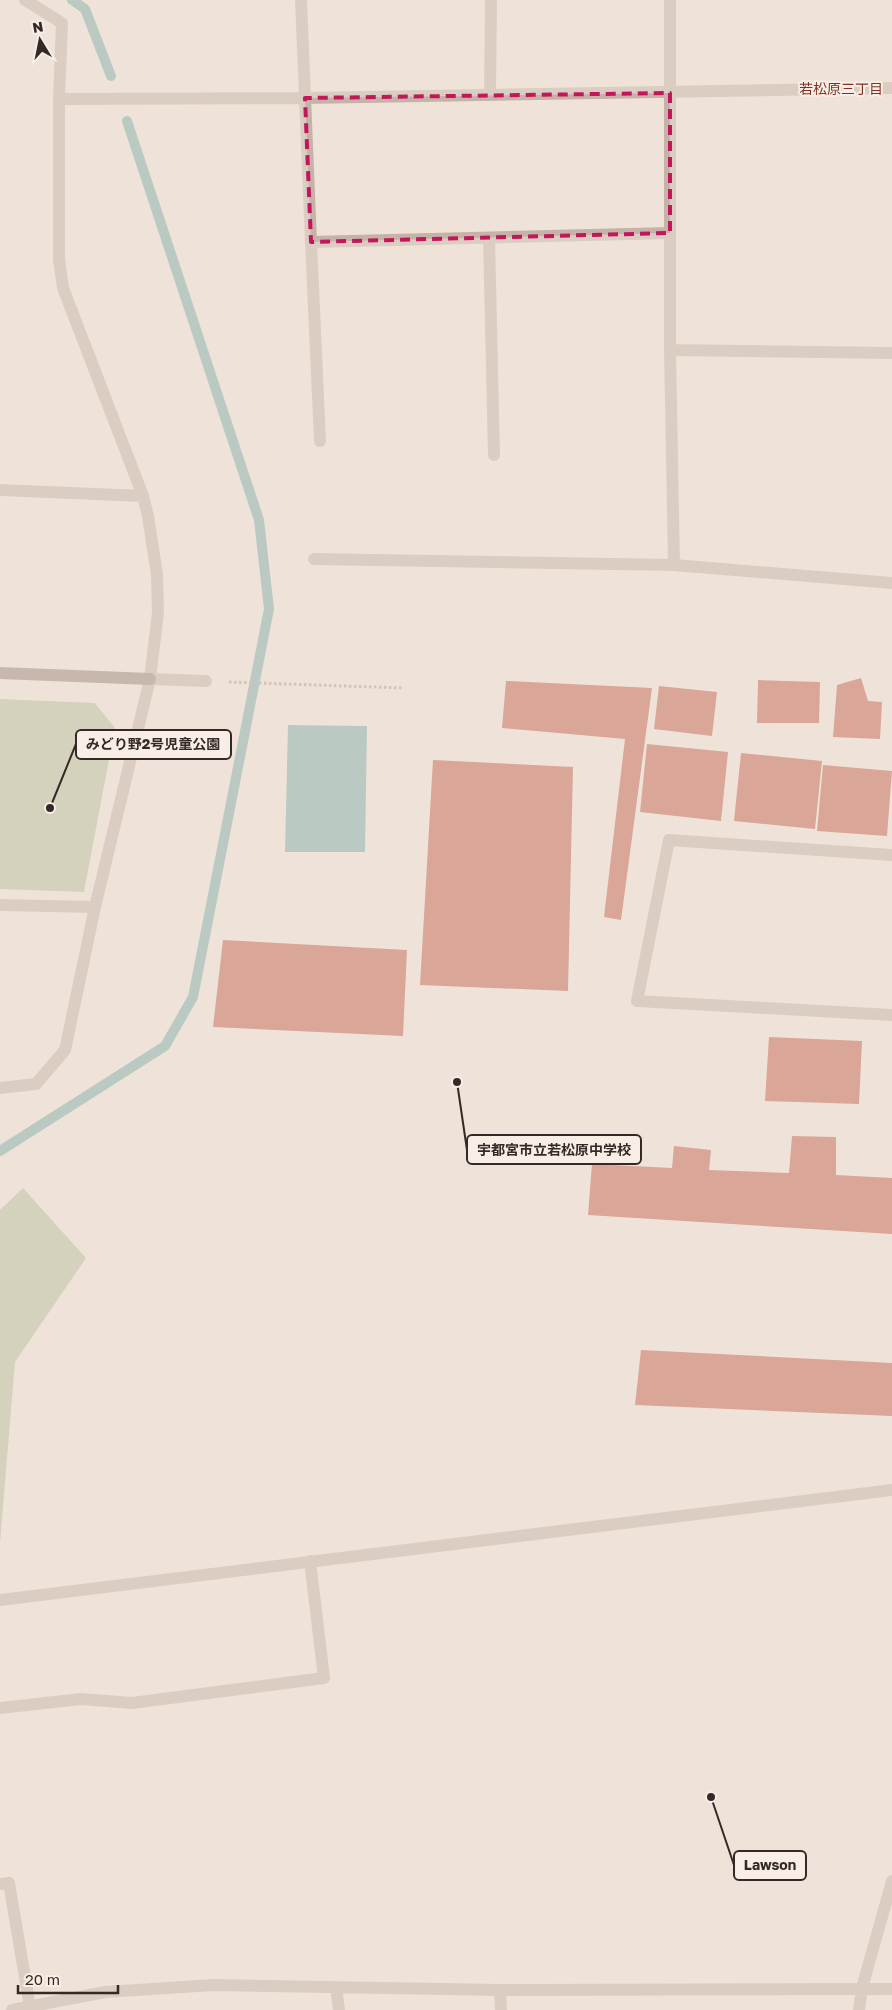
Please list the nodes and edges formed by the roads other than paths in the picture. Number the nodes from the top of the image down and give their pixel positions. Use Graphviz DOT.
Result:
graph roads {
  1 [pos="25,0"];
  2 [pos="301,0"];
  3 [pos="491,0"];
  4 [pos="670,0"];
  5 [pos="892,88"];
  6 [pos="670,93"];
  7 [pos="490,94"];
  8 [pos="305,98"];
  9 [pos="59,99"];
  10 [pos="670,233"];
  11 [pos="489,238"];
  12 [pos="311,242"];
  13 [pos="670,350"];
  14 [pos="892,353"];
  15 [pos="320,441"];
  16 [pos="494,455"];
  17 [pos="0,490"];
  18 [pos="142,496"];
  19 [pos="314,559"];
  20 [pos="674,565"];
  21 [pos="892,584"];
  22 [pos="0,674"];
  23 [pos="150,679"];
  24 [pos="206,681"];
  25 [pos="892,855"];
  26 [pos="0,905"];
  27 [pos="95,907"];
  28 [pos="892,1015"];
  29 [pos="0,1088"];
  30 [pos="892,1490"];
  31 [pos="310,1561"];
  32 [pos="0,1600"];
  33 [pos="0,1708"];
  34 [pos="892,1881"];
  35 [pos="0,1884"];
  36 [pos="336,1987"];
  37 [pos="862,1988"];
  38 [pos="892,1989"];
  39 [pos="500,1990"];
  40 [pos="30,2007"];
  41 [pos="12,2010"];
  42 [pos="339,2010"];
  43 [pos="502,2010"];
  44 [pos="859,2010"];
  1 -- 9 [label="street"];
  2 -- 8 [label="street"];
  3 -- 7 [label="street"];
  4 -- 6 [label="street"];
  5 -- 6 [label="street"];
  6 -- 7 [label="street"];
  6 -- 10 [label="street"];
  7 -- 8 [label="street"];
  8 -- 9 [label="street"];
  8 -- 12 [label="street"];
  9 -- 18 [label="street"];
  10 -- 11 [label="street"];
  10 -- 13 [label="street"];
  11 -- 12 [label="street"];
  11 -- 16 [label="street"];
  12 -- 15 [label="street"];
  13 -- 14 [label="street"];
  13 -- 20 [label="street"];
  17 -- 18 [label="street"];
  18 -- 23 [label="street"];
  19 -- 20 [label="street"];
  20 -- 21 [label="street"];
  22 -- 23 [label="street"];
  23 -- 24 [label="street"];
  23 -- 27 [label="street"];
  25 -- 28 [label="street"];
  26 -- 27 [label="street"];
  27 -- 29 [label="street"];
  30 -- 31 [label="street"];
  31 -- 32 [label="street"];
  31 -- 33 [label="street"];
  34 -- 37 [label="street"];
  35 -- 40 [label="street"];
  36 -- 39 [label="street"];
  36 -- 40 [label="street"];
  36 -- 42 [label="street"];
  37 -- 38 [label="street"];
  37 -- 39 [label="street"];
  37 -- 44 [label="street"];
  39 -- 43 [label="street"];
  40 -- 41 [label="street"];
}
